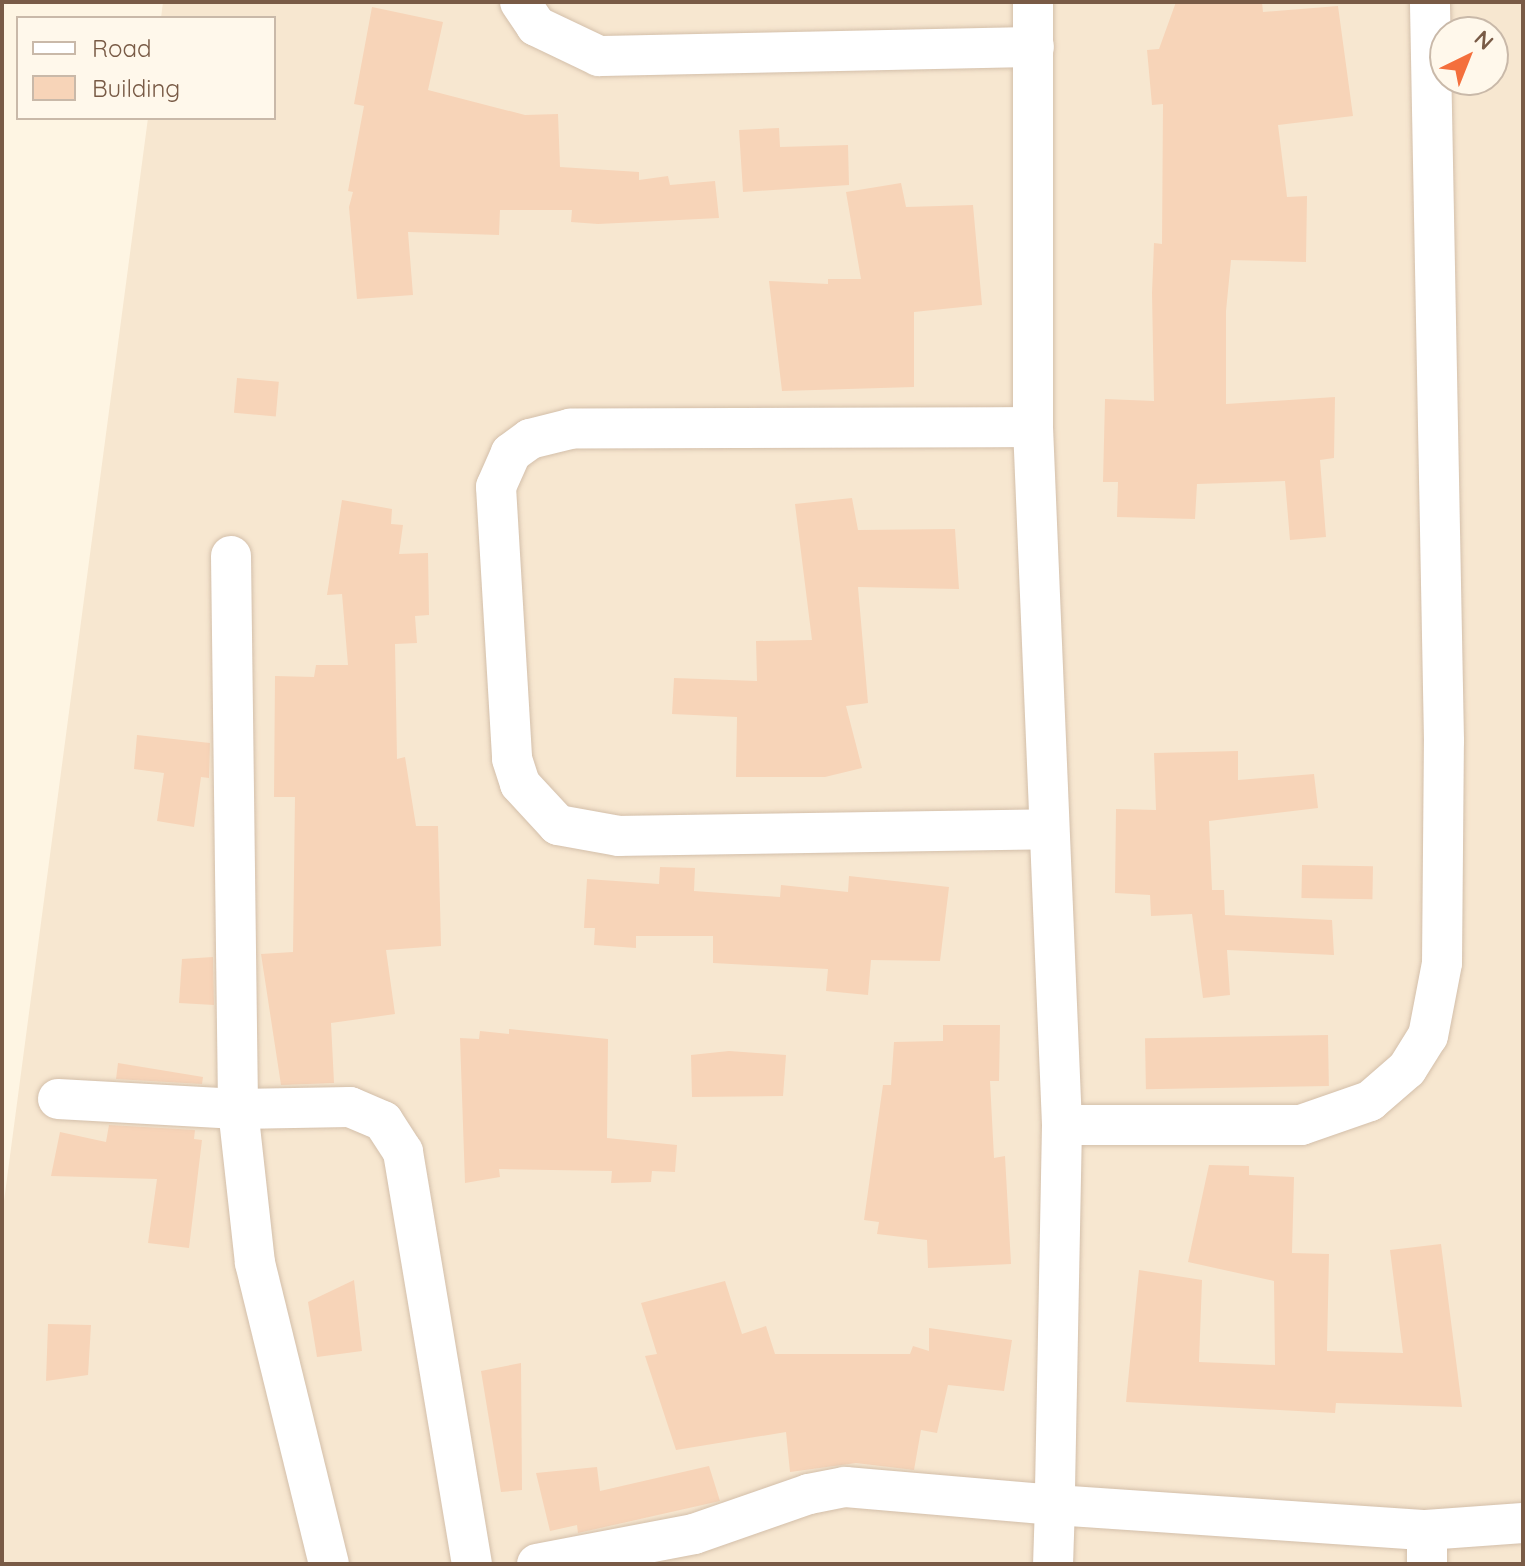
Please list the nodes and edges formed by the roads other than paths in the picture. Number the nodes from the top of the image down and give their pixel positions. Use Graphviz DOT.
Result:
graph roads {
  1 [pos="520,2"];
  2 [pos="1033,2"];
  3 [pos="1430,2"];
  4 [pos="1034,47"];
  5 [pos="1033,427"];
  6 [pos="231,556"];
  7 [pos="1046,829"];
  8 [pos="58,1099"];
  9 [pos="238,1109"];
  10 [pos="1062,1125"];
  11 [pos="1055,1505"];
  12 [pos="1523,1523"];
  13 [pos="1426,1547"];
  14 [pos="329,1564"];
  15 [pos="472,1564"];
  16 [pos="537,1564"];
  17 [pos="1053,1564"];
  1 -- 4 [label="street"];
  2 -- 4 [label="street"];
  3 -- 10 [label="street"];
  4 -- 5 [label="street"];
  5 -- 7 [label="street"];
  5 -- 7 [label="street"];
  6 -- 9 [label="street"];
  7 -- 10 [label="street"];
  8 -- 9 [label="street"];
  9 -- 14 [label="street"];
  9 -- 15 [label="street"];
  10 -- 11 [label="street"];
  11 -- 13 [label="street"];
  11 -- 16 [label="street"];
  11 -- 17 [label="street"];
  12 -- 13 [label="street"];
}
